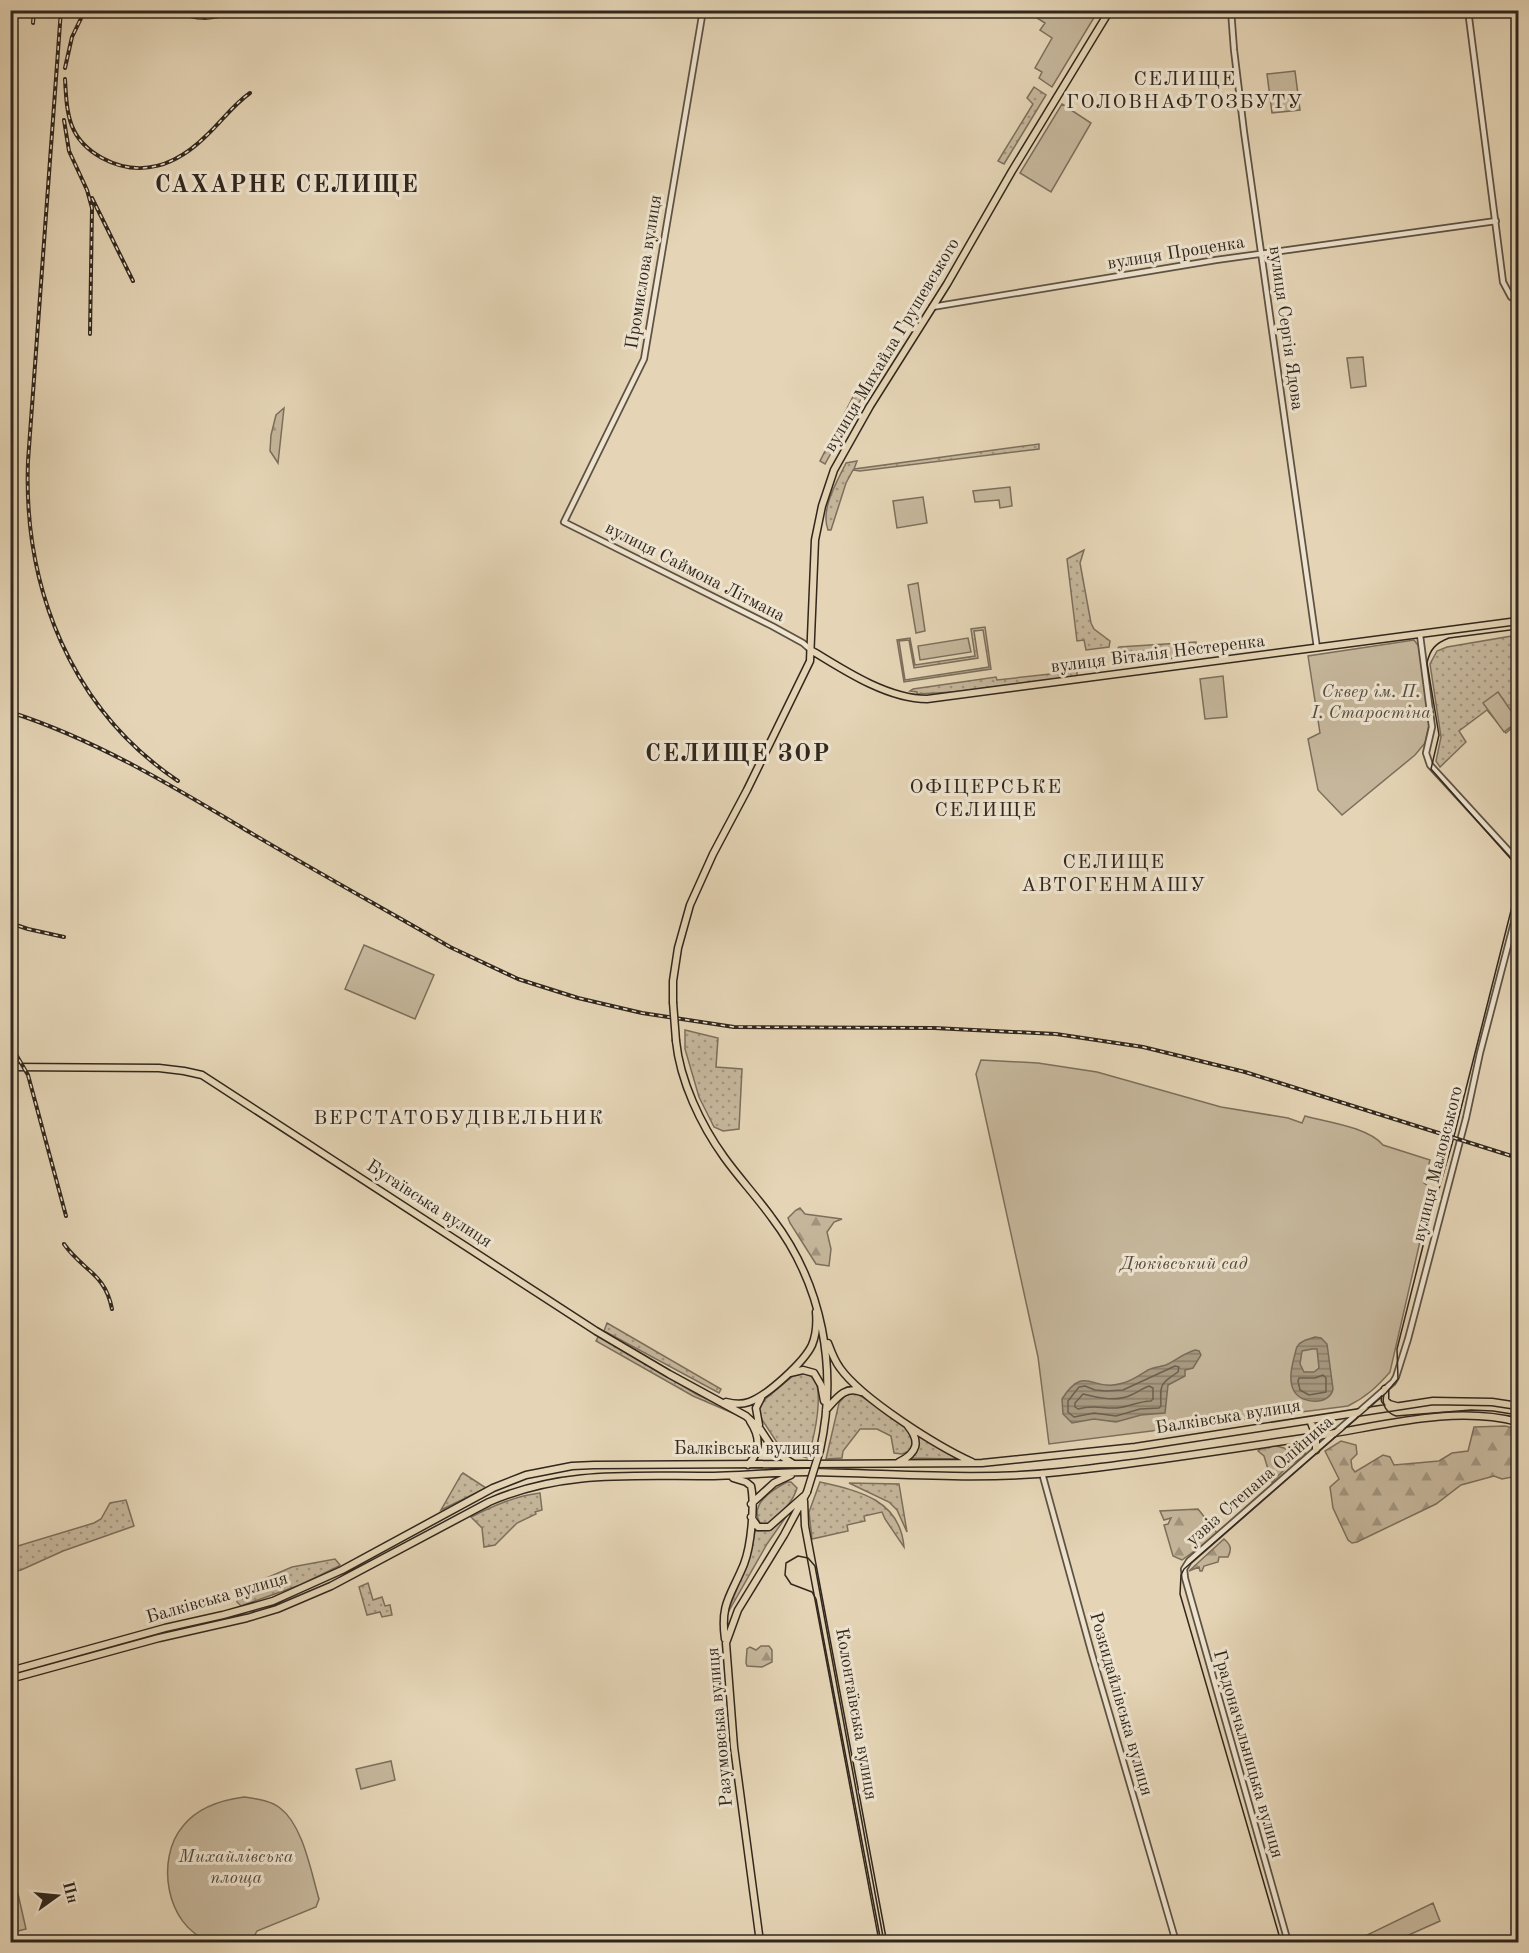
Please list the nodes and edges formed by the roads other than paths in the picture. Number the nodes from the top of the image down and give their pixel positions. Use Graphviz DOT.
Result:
graph roads {
  1 [pos="703,10"];
  2 [pos="1110,10"];
  3 [pos="1231,10"];
  4 [pos="1468,10"];
  5 [pos="1496,221"];
  6 [pos="1263,254"];
  7 [pos="1518,300"];
  8 [pos="932,307"];
  9 [pos="564,522"];
  10 [pos="1518,621"];
  11 [pos="1420,635"];
  12 [pos="1317,648"];
  13 [pos="811,650"];
  14 [pos="1518,861"];
  15 [pos="1518,907"];
  16 [pos="10,1067"];
  17 [pos="816,1303"];
  18 [pos="824,1331"];
  19 [pos="787,1374"];
  20 [pos="1385,1389"];
  21 [pos="764,1394"];
  22 [pos="867,1395"];
  23 [pos="718,1401"];
  24 [pos="1518,1406"];
  25 [pos="1400,1407"];
  26 [pos="826,1412"];
  27 [pos="1359,1412"];
  28 [pos="746,1416"];
  29 [pos="1310,1420"];
  30 [pos="904,1421"];
  31 [pos="1518,1422"];
  32 [pos="760,1429"];
  33 [pos="1358,1429"];
  34 [pos="1333,1434"];
  35 [pos="1316,1436"];
  36 [pos="1316,1450"];
  37 [pos="975,1463"];
  38 [pos="796,1464"];
  39 [pos="896,1464"];
  40 [pos="748,1465"];
  41 [pos="799,1472"];
  42 [pos="1042,1473"];
  43 [pos="727,1476"];
  44 [pos="806,1493"];
  45 [pos="751,1504"];
  46 [pos="751,1517"];
  47 [pos="1184,1573"];
  48 [pos="726,1643"];
  49 [pos="10,1671"];
  50 [pos="10,1679"];
  51 [pos="760,1942"];
  52 [pos="882,1942"];
  53 [pos="1176,1942"];
  54 [pos="1288,1942"];
  1 -- 9 [label="street, Промислова вулиця"];
  2 -- 8 [label="main road, вулиця Михайла Грушевського"];
  3 -- 6 [label="street, вулиця Сергія Ядова"];
  4 -- 5 [label="street"];
  5 -- 6 [label="street, вулиця Проценка"];
  5 -- 7 [label="street"];
  6 -- 8 [label="street, вулиця Проценка"];
  6 -- 12 [label="street, вулиця Сергія Ядова"];
  8 -- 13 [label="main road, вулиця Михайла Грушевського"];
  9 -- 13 [label="street, вулиця Саймона Літмана"];
  10 -- 11 [label="main road, вулиця Віталія Нестеренка"];
  11 -- 12 [label="main road, вулиця Віталія Нестеренка"];
  11 -- 14 [label="street"];
  12 -- 13 [label="main road, вулиця Віталія Нестеренка"];
  13 -- 17 [label="main road, вулиця Михайла Грушевського, bridge"];
  15 -- 20 [label="street, вулиця Маловського"];
  16 -- 23 [label="main road, Бугаївська вулиця"];
  17 -- 18 [label="main road, вулиця Михайла Грушевського"];
  17 -- 19 [label="main road"];
  18 -- 22 [label="main road"];
  18 -- 26 [label="main road, вулиця Михайла Грушевського"];
  19 -- 21 [label="main road"];
  19 -- 26 [label="main road"];
  20 -- 25 [label="main road"];
  20 -- 27 [label="street, вулиця Маловського"];
  21 -- 23 [label="main road"];
  21 -- 32 [label="main road"];
  22 -- 26 [label="main road"];
  22 -- 30 [label="main road"];
  23 -- 28 [label="main road, Бугаївська вулиця"];
  24 -- 25 [label="main road, Балківська вулиця"];
  25 -- 27 [label="main road, Балківська вулиця"];
  26 -- 44 [label="main road, вулиця Михайла Грушевського, bridge"];
  27 -- 29 [label="main road, Балківська вулиця"];
  27 -- 33 [label="street"];
  27 -- 34 [label="street, узвіз Степана Олійника"];
  28 -- 32 [label="main road, Бугаївська вулиця"];
  28 -- 40 [label="main road"];
  29 -- 35 [label="main road"];
  29 -- 37 [label="main road, Балківська вулиця"];
  30 -- 37 [label="main road"];
  30 -- 39 [label="main road"];
  31 -- 33 [label="main road, Балківська вулиця"];
  32 -- 38 [label="main road, Бугаївська вулиця"];
  33 -- 34 [label="main road, Балківська вулиця"];
  34 -- 35 [label="main road, Балківська вулиця"];
  34 -- 36 [label="street, узвіз Степана Олійника"];
  35 -- 36 [label="main road"];
  35 -- 42 [label="main road, Балківська вулиця"];
  36 -- 47 [label="street, узвіз Степана Олійника"];
  37 -- 39 [label="main road, Балківська вулиця"];
  38 -- 39 [label="main road, Балківська вулиця"];
  38 -- 40 [label="main road, Балківська вулиця"];
  40 -- 49 [label="main road, Балківська вулиця"];
  41 -- 42 [label="main road, Балківська вулиця"];
  41 -- 43 [label="main road, Балківська вулиця"];
  41 -- 45 [label="main road"];
  42 -- 53 [label="street, Розкидайлівська вулиця"];
  43 -- 45 [label="main road"];
  43 -- 50 [label="main road, Балківська вулиця"];
  44 -- 46 [label="main road"];
  44 -- 48 [label="main road, Разумовська вулиця"];
  44 -- 52 [label="main road, Колонтаївська вулиця"];
  45 -- 46 [label="main road"];
  46 -- 48 [label="main road"];
  47 -- 54 [label="street, Градоначальницька вулиця"];
  48 -- 51 [label="main road, Разумовська вулиця"];
}
